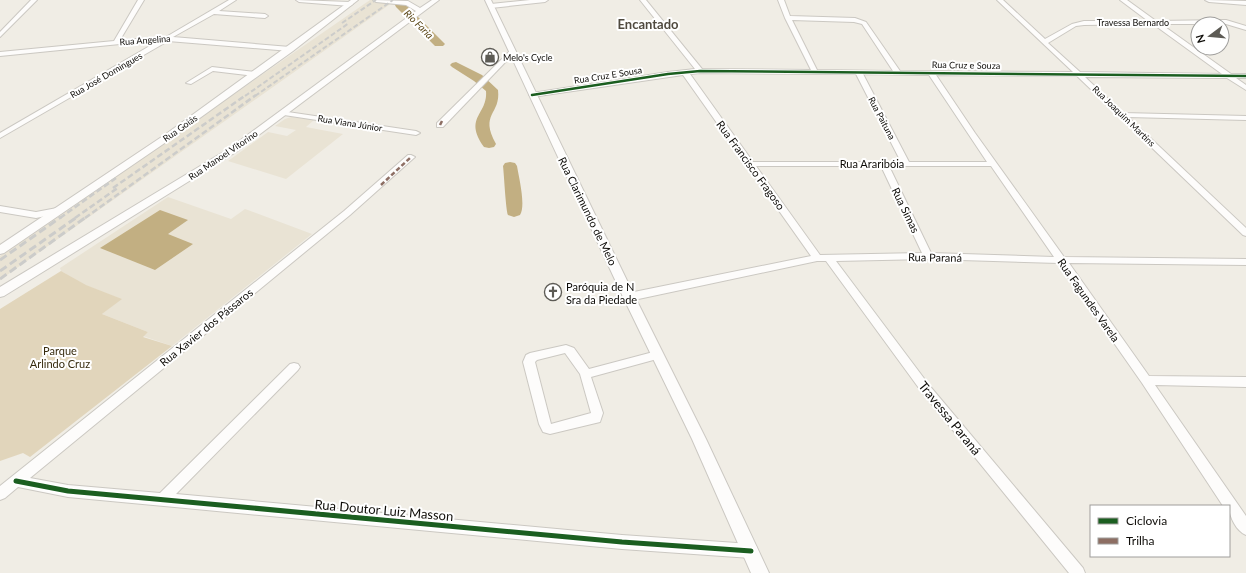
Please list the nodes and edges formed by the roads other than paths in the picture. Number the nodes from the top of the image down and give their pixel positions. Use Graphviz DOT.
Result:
graph roads {
  1 [pos="34,0"];
  2 [pos="141,0"];
  3 [pos="233,0"];
  4 [pos="299,0"];
  5 [pos="376,0"];
  6 [pos="436,0"];
  7 [pos="545,0"];
  8 [pos="643,0"];
  9 [pos="781,0"];
  10 [pos="1000,0"];
  11 [pos="1123,0"];
  12 [pos="1209,0"];
  13 [pos="354,1"];
  14 [pos="405,1"];
  15 [pos="489,3"];
  16 [pos="1246,3"];
  17 [pos="214,12"];
  18 [pos="416,15"];
  19 [pos="264,16"];
  20 [pos="788,18"];
  21 [pos="1154,22"];
  22 [pos="1246,28"];
  23 [pos="0,35"];
  24 [pos="170,38"];
  25 [pos="116,42"];
  26 [pos="1045,42"];
  27 [pos="290,49"];
  28 [pos="512,52"];
  29 [pos="0,54"];
  30 [pos="700,71"];
  31 [pos="685,72"];
  32 [pos="814,72"];
  33 [pos="858,72"];
  34 [pos="898,73"];
  35 [pos="931,73"];
  36 [pos="256,74"];
  37 [pos="1080,74"];
  38 [pos="1228,75"];
  39 [pos="1246,76"];
  40 [pos="189,83"];
  41 [pos="1246,88"];
  42 [pos="532,95"];
  43 [pos="284,112"];
  44 [pos="1123,115"];
  45 [pos="1246,118"];
  46 [pos="441,123"];
  47 [pos="416,133"];
  48 [pos="0,136"];
  49 [pos="411,157"];
  50 [pos="883,163"];
  51 [pos="906,163"];
  52 [pos="749,164"];
  53 [pos="994,164"];
  54 [pos="0,209"];
  55 [pos="39,218"];
  56 [pos="1246,233"];
  57 [pos="0,250"];
  58 [pos="928,256"];
  59 [pos="817,258"];
  60 [pos="829,258"];
  61 [pos="1060,260"];
  62 [pos="1246,262"];
  63 [pos="0,293"];
  64 [pos="629,297"];
  65 [pos="657,355"];
  66 [pos="294,367"];
  67 [pos="586,374"];
  68 [pos="1146,380"];
  69 [pos="1246,382"];
  70 [pos="16,481"];
  71 [pos="0,494"];
  72 [pos="163,499"];
  73 [pos="1246,528"];
  74 [pos="751,551"];
  75 [pos="760,573"];
  76 [pos="1078,573"];
  1 -- 23 [label="street"];
  2 -- 25 [label="street"];
  3 -- 17 [label="street, Rua José Domingues"];
  4 -- 13 [label="street"];
  5 -- 14 [label="main road"];
  6 -- 18 [label="main road, Rua Manoel Vitorino"];
  7 -- 15 [label="street"];
  8 -- 30 [label="street"];
  9 -- 20 [label="street"];
  10 -- 26 [label="street, Rua Joaquim Martins"];
  11 -- 21 [label="street"];
  12 -- 16 [label="highway"];
  13 -- 27 [label="main road, Rua Goiás"];
  14 -- 18 [label="main road"];
  15 -- 28 [label="main road, Rua Clarimundo de Melo"];
  17 -- 19 [label="street"];
  17 -- 24 [label="street, Rua José Domingues"];
  18 -- 43 [label="main road, Rua Manoel Vitorino"];
  20 -- 32 [label="street"];
  20 -- 34 [label="street"];
  21 -- 22 [label="street, Travessa Bernardo"];
  21 -- 26 [label="street, Travessa Bernardo"];
  21 -- 38 [label="street"];
  24 -- 25 [label="street, Rua Angelina"];
  24 -- 27 [label="street, Rua Angelina"];
  24 -- 48 [label="street, Rua José Domingues"];
  25 -- 29 [label="street, Rua Angelina"];
  26 -- 37 [label="street, Rua Joaquim Martins"];
  27 -- 36 [label="main road, Rua Goiás"];
  28 -- 42 [label="main road, Rua Clarimundo de Melo"];
  28 -- 46 [label="street"];
  30 -- 31 [label="street, Rua Cruz e Souza"];
  30 -- 32 [label="street, Rua Cruz e Souza"];
  31 -- 42 [label="street, Rua Cruz E Sousa"];
  31 -- 52 [label="street, Rua Francisco Fragoso"];
  32 -- 33 [label="street, Rua Cruz e Souza"];
  33 -- 34 [label="street, Rua Cruz e Souza"];
  33 -- 51 [label="street, Rua Paituna"];
  34 -- 35 [label="street, Rua Cruz e Souza"];
  35 -- 37 [label="street, Rua Cruz e Souza"];
  35 -- 53 [label="street, Rua Fagundes Varela"];
  36 -- 40 [label="street"];
  36 -- 55 [label="main road, Rua Goiás"];
  37 -- 38 [label="street, Rua Cruz e Souza"];
  37 -- 44 [label="street, Rua Joaquim Martins"];
  38 -- 39 [label="street, Rua Cruz e Souza"];
  38 -- 41 [label="street"];
  42 -- 64 [label="main road, Rua Clarimundo de Melo"];
  43 -- 47 [label="street, Rua Viana Júnior"];
  43 -- 63 [label="main road, Rua Manoel Vitorino"];
  44 -- 45 [label="street"];
  44 -- 56 [label="street, Rua Joaquim Martins"];
  49 -- 70 [label="street, Rua Xavier dos Pássaros"];
  50 -- 51 [label="street, Rua Araribóia"];
  50 -- 52 [label="street, Rua Araribóia"];
  50 -- 58 [label="street, Rua Simas"];
  51 -- 53 [label="street, Rua Araribóia"];
  52 -- 59 [label="street, Rua Francisco Fragoso"];
  53 -- 61 [label="street, Rua Fagundes Varela"];
  54 -- 55 [label="street"];
  55 -- 57 [label="main road, Rua Goiás"];
  58 -- 60 [label="street, Rua Paraná"];
  58 -- 61 [label="street, Rua Paraná"];
  59 -- 60 [label="street, Rua Paraná"];
  59 -- 64 [label="street, Rua Paraná"];
  60 -- 76 [label="street, Travessa Paraná"];
  61 -- 62 [label="street, Rua Paraná"];
  61 -- 68 [label="street, Rua Fagundes Varela"];
  64 -- 65 [label="main road, Rua Clarimundo de Melo"];
  65 -- 67 [label="street"];
  65 -- 74 [label="main road, Rua Clarimundo de Melo"];
  66 -- 72 [label="street"];
  67 -- 67 [label="street"];
  68 -- 69 [label="street"];
  68 -- 73 [label="street, Rua Fagundes Varela"];
  70 -- 71 [label="street, Rua Xavier dos Pássaros"];
  70 -- 72 [label="street, Rua Doutor Luiz Masson"];
  72 -- 74 [label="street, Rua Doutor Luiz Masson"];
  74 -- 75 [label="main road, Rua Clarimundo de Melo"];
}
